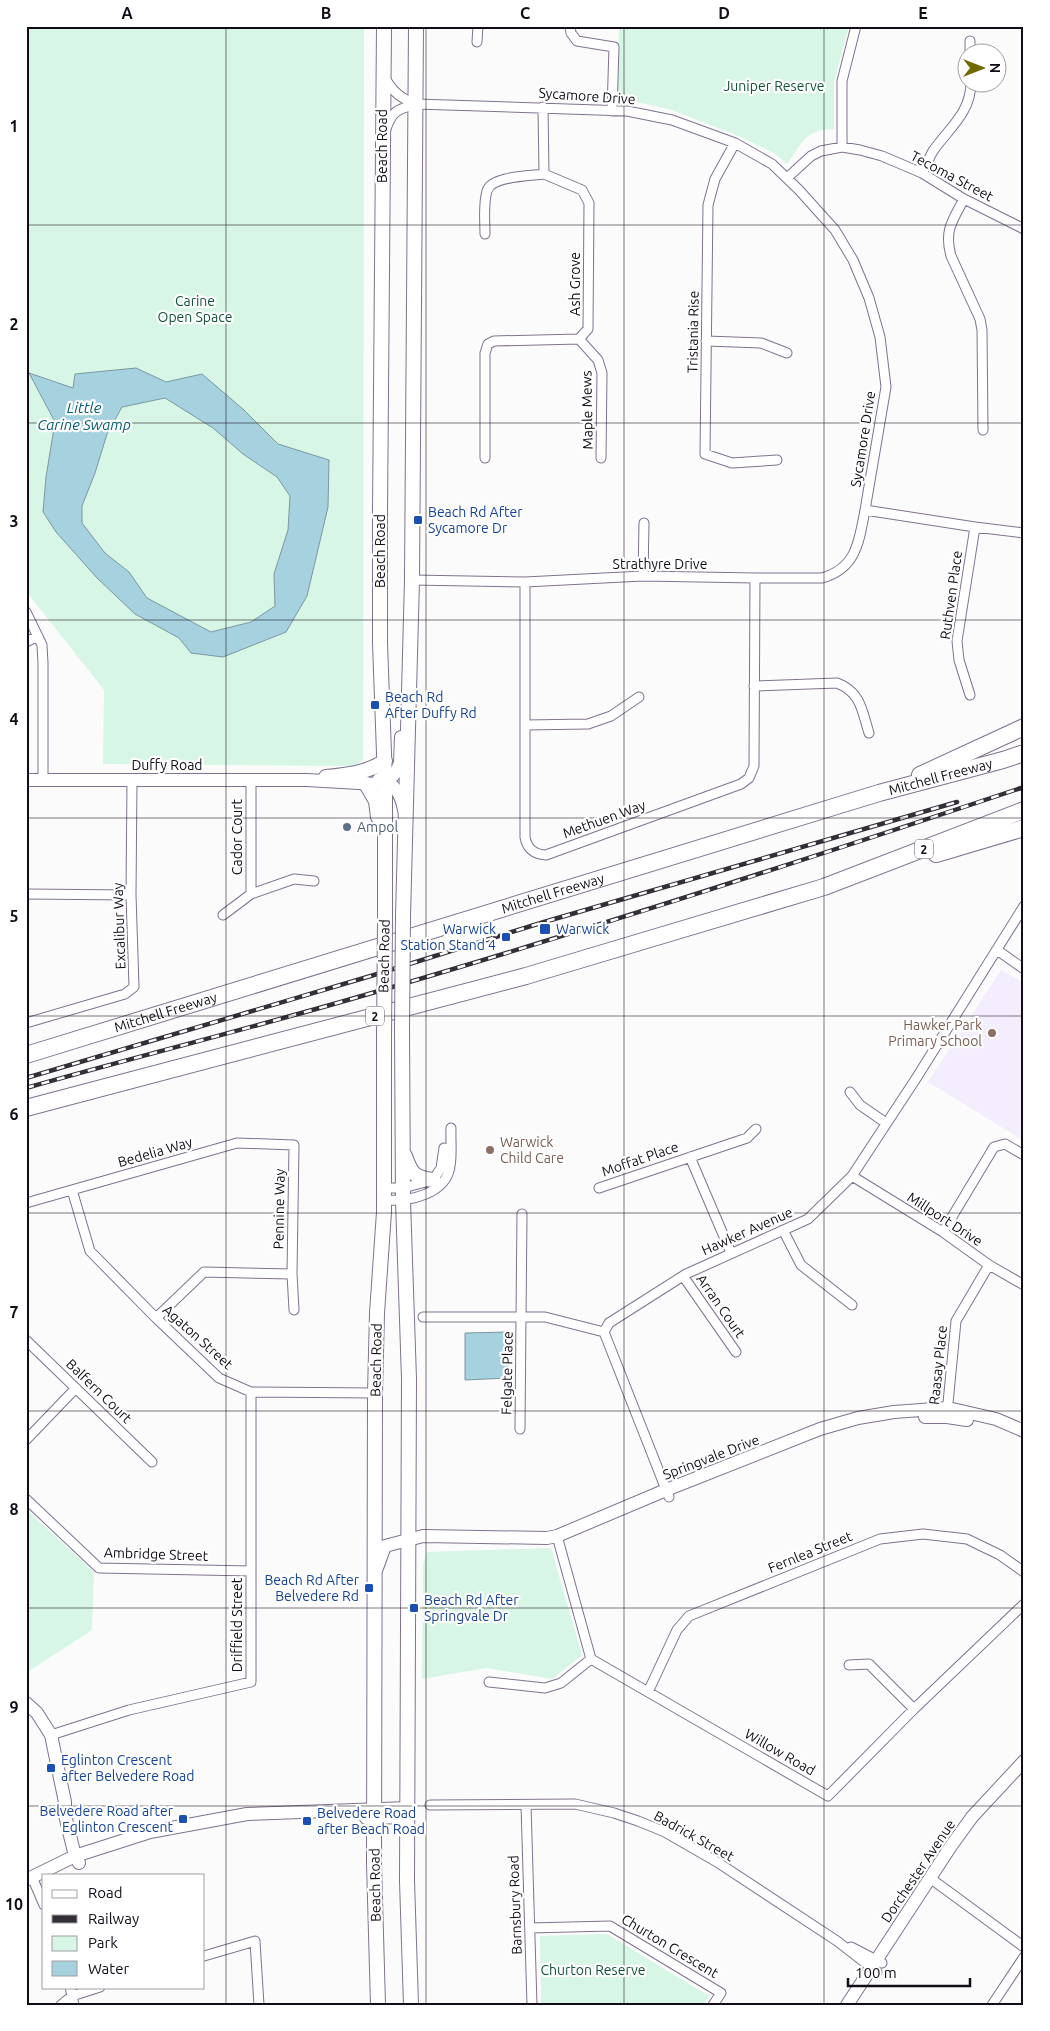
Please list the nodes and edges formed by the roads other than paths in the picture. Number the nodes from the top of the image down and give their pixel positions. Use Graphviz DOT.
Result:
graph roads {
  1 [pos="374,26"];
  2 [pos="384,26"];
  3 [pos="416,26"];
  4 [pos="478,26"];
  5 [pos="570,26"];
  6 [pos="856,26"];
  7 [pos="477,42"];
  8 [pos="383,48"];
  9 [pos="383,74"];
  10 [pos="970,92"];
  11 [pos="416,104"];
  12 [pos="543,107"];
  13 [pos="612,111"];
  14 [pos="382,140"];
  15 [pos="735,143"];
  16 [pos="842,147"];
  17 [pos="922,173"];
  18 [pos="544,174"];
  19 [pos="787,178"];
  20 [pos="964,199"];
  21 [pos="1024,229"];
  22 [pos="485,234"];
  23 [pos="579,339"];
  24 [pos="706,341"];
  25 [pos="786,353"];
  26 [pos="983,430"];
  27 [pos="485,458"];
  28 [pos="601,458"];
  29 [pos="776,460"];
  30 [pos="865,510"];
  31 [pos="644,523"];
  32 [pos="975,527"];
  33 [pos="1024,533"];
  34 [pos="643,576"];
  35 [pos="755,578"];
  36 [pos="412,580"];
  37 [pos="525,582"];
  38 [pos="26,612"];
  39 [pos="38,636"];
  40 [pos="26,642"];
  41 [pos="409,674"];
  42 [pos="754,686"];
  43 [pos="970,695"];
  44 [pos="639,697"];
  45 [pos="524,725"];
  46 [pos="1024,727"];
  47 [pos="869,733"];
  48 [pos="1024,753"];
  49 [pos="385,761"];
  50 [pos="326,777"];
  51 [pos="26,780"];
  52 [pos="43,780"];
  53 [pos="132,780"];
  54 [pos="251,780"];
  55 [pos="307,780"];
  56 [pos="386,780"];
  57 [pos="366,784"];
  58 [pos="879,793"];
  59 [pos="1024,810"];
  60 [pos="405,819"];
  61 [pos="1024,828"];
  62 [pos="314,881"];
  63 [pos="824,887"];
  64 [pos="385,888"];
  65 [pos="26,894"];
  66 [pos="251,894"];
  67 [pos="131,895"];
  68 [pos="1024,906"];
  69 [pos="223,915"];
  70 [pos="997,950"];
  71 [pos="1024,969"];
  72 [pos="26,1023"];
  73 [pos="26,1055"];
  74 [pos="850,1092"];
  75 [pos="26,1108"];
  76 [pos="886,1123"];
  77 [pos="451,1128"];
  78 [pos="756,1129"];
  79 [pos="294,1145"];
  80 [pos="402,1148"];
  81 [pos="444,1148"];
  82 [pos="1024,1155"];
  83 [pos="690,1157"];
  84 [pos="852,1176"];
  85 [pos="433,1180"];
  86 [pos="599,1188"];
  87 [pos="72,1190"];
  88 [pos="384,1194"];
  89 [pos="402,1195"];
  90 [pos="26,1204"];
  91 [pos="522,1214"];
  92 [pos="783,1230"];
  93 [pos="943,1232"];
  94 [pos="731,1253"];
  95 [pos="989,1265"];
  96 [pos="292,1274"];
  97 [pos="683,1276"];
  98 [pos="1024,1285"];
  99 [pos="852,1305"];
  100 [pos="294,1310"];
  101 [pos="423,1317"];
  102 [pos="521,1317"];
  103 [pos="156,1318"];
  104 [pos="604,1332"];
  105 [pos="26,1340"];
  106 [pos="736,1352"];
  107 [pos="76,1388"];
  108 [pos="251,1392"];
  109 [pos="375,1393"];
  110 [pos="947,1412"];
  111 [pos="520,1429"];
  112 [pos="1024,1431"];
  113 [pos="1024,1439"];
  114 [pos="26,1440"];
  115 [pos="152,1462"];
  116 [pos="667,1494"];
  117 [pos="26,1498"];
  118 [pos="376,1509"];
  119 [pos="558,1540"];
  120 [pos="408,1541"];
  121 [pos="251,1571"];
  122 [pos="1024,1572"];
  123 [pos="375,1582"];
  124 [pos="1024,1604"];
  125 [pos="591,1659"];
  126 [pos="849,1664"];
  127 [pos="489,1682"];
  128 [pos="648,1692"];
  129 [pos="26,1702"];
  130 [pos="914,1709"];
  131 [pos="51,1736"];
  132 [pos="1024,1761"];
  133 [pos="1024,1772"];
  134 [pos="430,1805"];
  135 [pos="526,1805"];
  136 [pos="374,1813"];
  137 [pos="408,1813"];
  138 [pos="81,1858"];
  139 [pos="48,1874"];
  140 [pos="56,1874"];
  141 [pos="933,1880"];
  142 [pos="32,1882"];
  143 [pos="42,1901"];
  144 [pos="530,1928"];
  145 [pos="1024,1947"];
  146 [pos="205,1956"];
  147 [pos="1024,1957"];
  148 [pos="877,1965"];
  149 [pos="97,1988"];
  150 [pos="72,1996"];
  151 [pos="61,2005"];
  152 [pos="260,2005"];
  153 [pos="378,2005"];
  154 [pos="411,2005"];
  155 [pos="532,2005"];
  156 [pos="713,2005"];
  157 [pos="847,2005"];
  158 [pos="856,2005"];
  159 [pos="992,2005"];
  1 -- 8 [label="main road"];
  2 -- 8 [label="main road, Beach Road"];
  3 -- 11 [label="main road, Beach Road"];
  4 -- 7 [label="street"];
  5 -- 13 [label="street"];
  6 -- 16 [label="street"];
  8 -- 9 [label="main road, Beach Road"];
  9 -- 11 [label="street, Sycamore Drive"];
  9 -- 14 [label="main road, Beach Road"];
  10 -- 17 [label="street"];
  11 -- 12 [label="street, Sycamore Drive"];
  11 -- 14 [label="street, Sycamore Drive"];
  11 -- 36 [label="main road, Beach Road"];
  12 -- 13 [label="street, Sycamore Drive"];
  12 -- 18 [label="street"];
  13 -- 15 [label="street, Sycamore Drive"];
  14 -- 49 [label="main road, Beach Road"];
  15 -- 19 [label="street, Sycamore Drive"];
  15 -- 24 [label="street, Tristania Rise"];
  16 -- 17 [label="street, Tecoma Street"];
  16 -- 19 [label="street, Tecoma Street"];
  17 -- 20 [label="street, Tecoma Street"];
  18 -- 22 [label="street"];
  18 -- 23 [label="street, Ash Grove"];
  19 -- 30 [label="street, Sycamore Drive"];
  20 -- 21 [label="street, Tecoma Street"];
  20 -- 26 [label="street"];
  23 -- 27 [label="street"];
  23 -- 28 [label="street, Maple Mews"];
  24 -- 25 [label="street"];
  24 -- 29 [label="street, Tristania Rise"];
  30 -- 32 [label="street"];
  30 -- 35 [label="street, Strathyre Drive"];
  31 -- 34 [label="street"];
  32 -- 33 [label="street"];
  32 -- 43 [label="street, Ruthven Place"];
  34 -- 35 [label="street, Strathyre Drive"];
  34 -- 37 [label="street, Strathyre Drive"];
  35 -- 42 [label="street, Methuen Way"];
  36 -- 37 [label="street, Strathyre Drive"];
  36 -- 41 [label="main road, Beach Road"];
  37 -- 45 [label="street, Methuen Way"];
  38 -- 39 [label="street"];
  39 -- 40 [label="street"];
  39 -- 52 [label="street"];
  41 -- 56 [label="street"];
  41 -- 60 [label="main road, Beach Road"];
  42 -- 45 [label="street, Methuen Way"];
  42 -- 47 [label="street"];
  44 -- 45 [label="street"];
  46 -- 58 [label="highway"];
  48 -- 58 [label="highway, Mitchell Freeway"];
  49 -- 50 [label="main road"];
  49 -- 56 [label="main road, Beach Road"];
  50 -- 55 [label="street, Duffy Road"];
  50 -- 56 [label="street, Duffy Road"];
  51 -- 52 [label="street, Duffy Road"];
  52 -- 53 [label="street, Duffy Road"];
  53 -- 54 [label="street, Duffy Road"];
  53 -- 67 [label="street, Excalibur Way"];
  54 -- 55 [label="street, Duffy Road"];
  54 -- 66 [label="street, Cador Court"];
  55 -- 57 [label="street, Duffy Road"];
  56 -- 57 [label="street, Duffy Road"];
  56 -- 60 [label="street"];
  56 -- 64 [label="main road, Beach Road"];
  57 -- 64 [label="main road"];
  58 -- 73 [label="highway, Mitchell Freeway"];
  59 -- 63 [label="highway, 2"];
  60 -- 80 [label="main road, Beach Road, bridge"];
  61 -- 63 [label="highway"];
  62 -- 66 [label="street, Cador Court"];
  63 -- 75 [label="highway, 2"];
  64 -- 88 [label="main road, Beach Road, bridge"];
  65 -- 67 [label="street"];
  66 -- 69 [label="street, Cador Court"];
  67 -- 72 [label="street, Excalibur Way"];
  68 -- 70 [label="street, Hawker Avenue"];
  70 -- 71 [label="street"];
  70 -- 76 [label="street, Hawker Avenue"];
  74 -- 76 [label="street"];
  76 -- 84 [label="street, Hawker Avenue"];
  77 -- 89 [label="street"];
  78 -- 83 [label="street, Moffat Place"];
  79 -- 87 [label="street, Bedelia Way"];
  79 -- 96 [label="street, Pennine Way"];
  80 -- 85 [label="main road"];
  80 -- 89 [label="main road, Beach Road"];
  81 -- 85 [label="street"];
  82 -- 93 [label="street"];
  83 -- 86 [label="street, Moffat Place"];
  83 -- 94 [label="street, Moffat Place"];
  84 -- 92 [label="street, Hawker Avenue"];
  84 -- 93 [label="street, Millport Drive"];
  85 -- 89 [label="street"];
  87 -- 90 [label="street, Bedelia Way"];
  87 -- 103 [label="street, Agaton Street"];
  88 -- 89 [label="street"];
  88 -- 109 [label="main road, Beach Road"];
  89 -- 120 [label="main road, Beach Road"];
  91 -- 102 [label="street, Felgate Place"];
  92 -- 94 [label="street, Hawker Avenue"];
  92 -- 99 [label="street"];
  93 -- 95 [label="street, Millport Drive"];
  94 -- 97 [label="street, Hawker Avenue"];
  95 -- 98 [label="street, Millport Drive"];
  95 -- 110 [label="street, Raasay Place"];
  96 -- 100 [label="street, Pennine Way"];
  96 -- 103 [label="street"];
  97 -- 104 [label="street, Hawker Avenue"];
  97 -- 106 [label="street, Arran Court"];
  101 -- 102 [label="street, Felgate Place"];
  102 -- 104 [label="street, Felgate Place"];
  102 -- 111 [label="street, Felgate Place"];
  103 -- 108 [label="street, Agaton Street"];
  104 -- 116 [label="street"];
  105 -- 107 [label="street, Balfern Court"];
  107 -- 114 [label="street"];
  107 -- 115 [label="street, Balfern Court"];
  108 -- 109 [label="street, Agaton Street"];
  108 -- 121 [label="street, Driffield Street"];
  109 -- 118 [label="main road, Beach Road"];
  110 -- 112 [label="street, Springvale Drive"];
  110 -- 113 [label="street, Springvale Drive"];
  110 -- 116 [label="street, Springvale Drive"];
  116 -- 119 [label="street, Springvale Drive"];
  117 -- 121 [label="street, Ambridge Street"];
  118 -- 120 [label="street, Springvale Drive"];
  118 -- 123 [label="main road, Beach Road"];
  119 -- 120 [label="street, Springvale Drive"];
  119 -- 125 [label="street"];
  120 -- 123 [label="street, Springvale Drive"];
  120 -- 137 [label="main road, Beach Road"];
  121 -- 131 [label="street, Driffield Street"];
  122 -- 128 [label="street, Fernlea Street"];
  123 -- 136 [label="main road, Beach Road"];
  124 -- 130 [label="street, Willow Road"];
  125 -- 127 [label="street"];
  125 -- 128 [label="street, Willow Road"];
  126 -- 130 [label="street"];
  128 -- 130 [label="street, Willow Road"];
  129 -- 131 [label="street"];
  131 -- 138 [label="street"];
  132 -- 141 [label="street, Dorchester Avenue"];
  133 -- 141 [label="street, Dorchester Avenue"];
  134 -- 135 [label="street, Badrick Street"];
  135 -- 144 [label="street, Barnsbury Road"];
  135 -- 148 [label="street, Badrick Street"];
  136 -- 137 [label="street"];
  136 -- 138 [label="street"];
  136 -- 153 [label="main road, Beach Road"];
  137 -- 154 [label="main road, Beach Road"];
  138 -- 139 [label="street"];
  138 -- 140 [label="street"];
  141 -- 145 [label="street"];
  141 -- 148 [label="street, Dorchester Avenue"];
  142 -- 143 [label="street"];
  144 -- 155 [label="street, Barnsbury Road"];
  144 -- 156 [label="street, Churton Crescent"];
  146 -- 152 [label="street"];
  147 -- 159 [label="street"];
  148 -- 157 [label="street, Dorchester Avenue"];
  148 -- 158 [label="street, Dorchester Avenue"];
  149 -- 150 [label="street"];
  150 -- 151 [label="street"];
}
